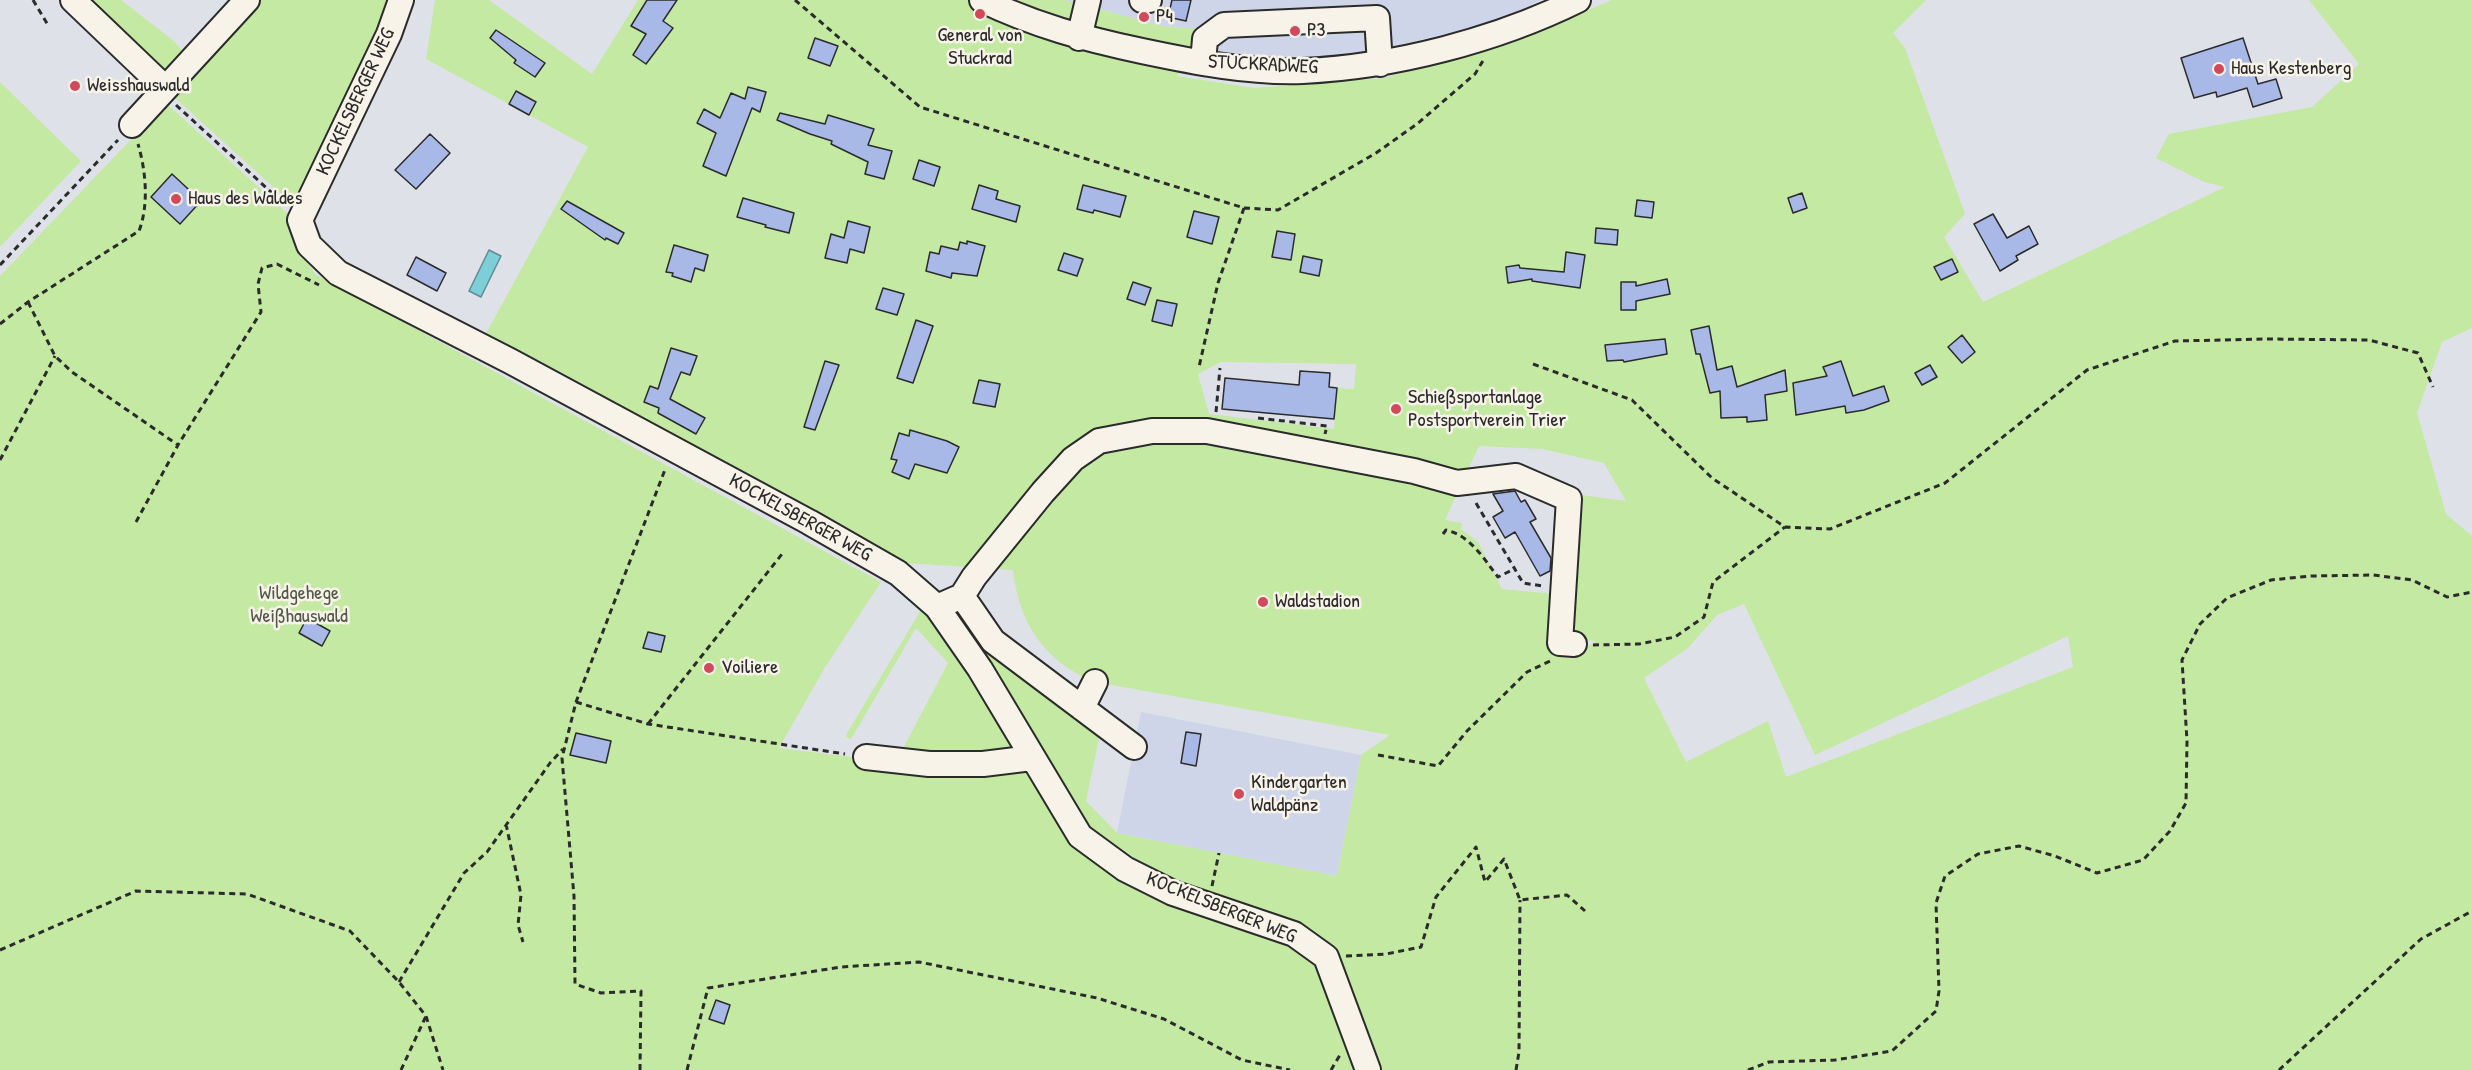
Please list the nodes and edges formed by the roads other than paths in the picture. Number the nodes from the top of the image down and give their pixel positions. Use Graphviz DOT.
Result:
graph roads {
  1 [pos="73,0"];
  2 [pos="247,0"];
  3 [pos="401,0"];
  4 [pos="982,0"];
  5 [pos="1088,0"];
  6 [pos="1142,0"];
  7 [pos="1149,0"];
  8 [pos="1578,0"];
  9 [pos="1079,38"];
  10 [pos="1203,63"];
  11 [pos="1380,63"];
  12 [pos="165,88"];
  13 [pos="132,125"];
  14 [pos="962,596"];
  15 [pos="937,607"];
  16 [pos="1574,644"];
  17 [pos="1095,682"];
  18 [pos="1082,708"];
  19 [pos="1134,747"];
  20 [pos="866,757"];
  21 [pos="1032,758"];
  22 [pos="1368,1070"];
  1 -- 12 [label="street"];
  2 -- 12 [label="street"];
  3 -- 15 [label="street, KOCKELSBERGER WEG"];
  4 -- 9 [label="street, STUCKRADWEG"];
  5 -- 9 [label="street"];
  6 -- 7 [label="street"];
  8 -- 11 [label="street, STUCKRADWEG"];
  9 -- 10 [label="street, STUCKRADWEG"];
  10 -- 11 [label="street, STUCKRADWEG"];
  10 -- 11 [label="street"];
  12 -- 13 [label="street"];
  14 -- 15 [label="street"];
  14 -- 16 [label="street"];
  14 -- 18 [label="street"];
  15 -- 21 [label="street, KOCKELSBERGER WEG"];
  17 -- 18 [label="street"];
  18 -- 19 [label="street"];
  20 -- 21 [label="street"];
  21 -- 22 [label="street, KOCKELSBERGER WEG"];
}
